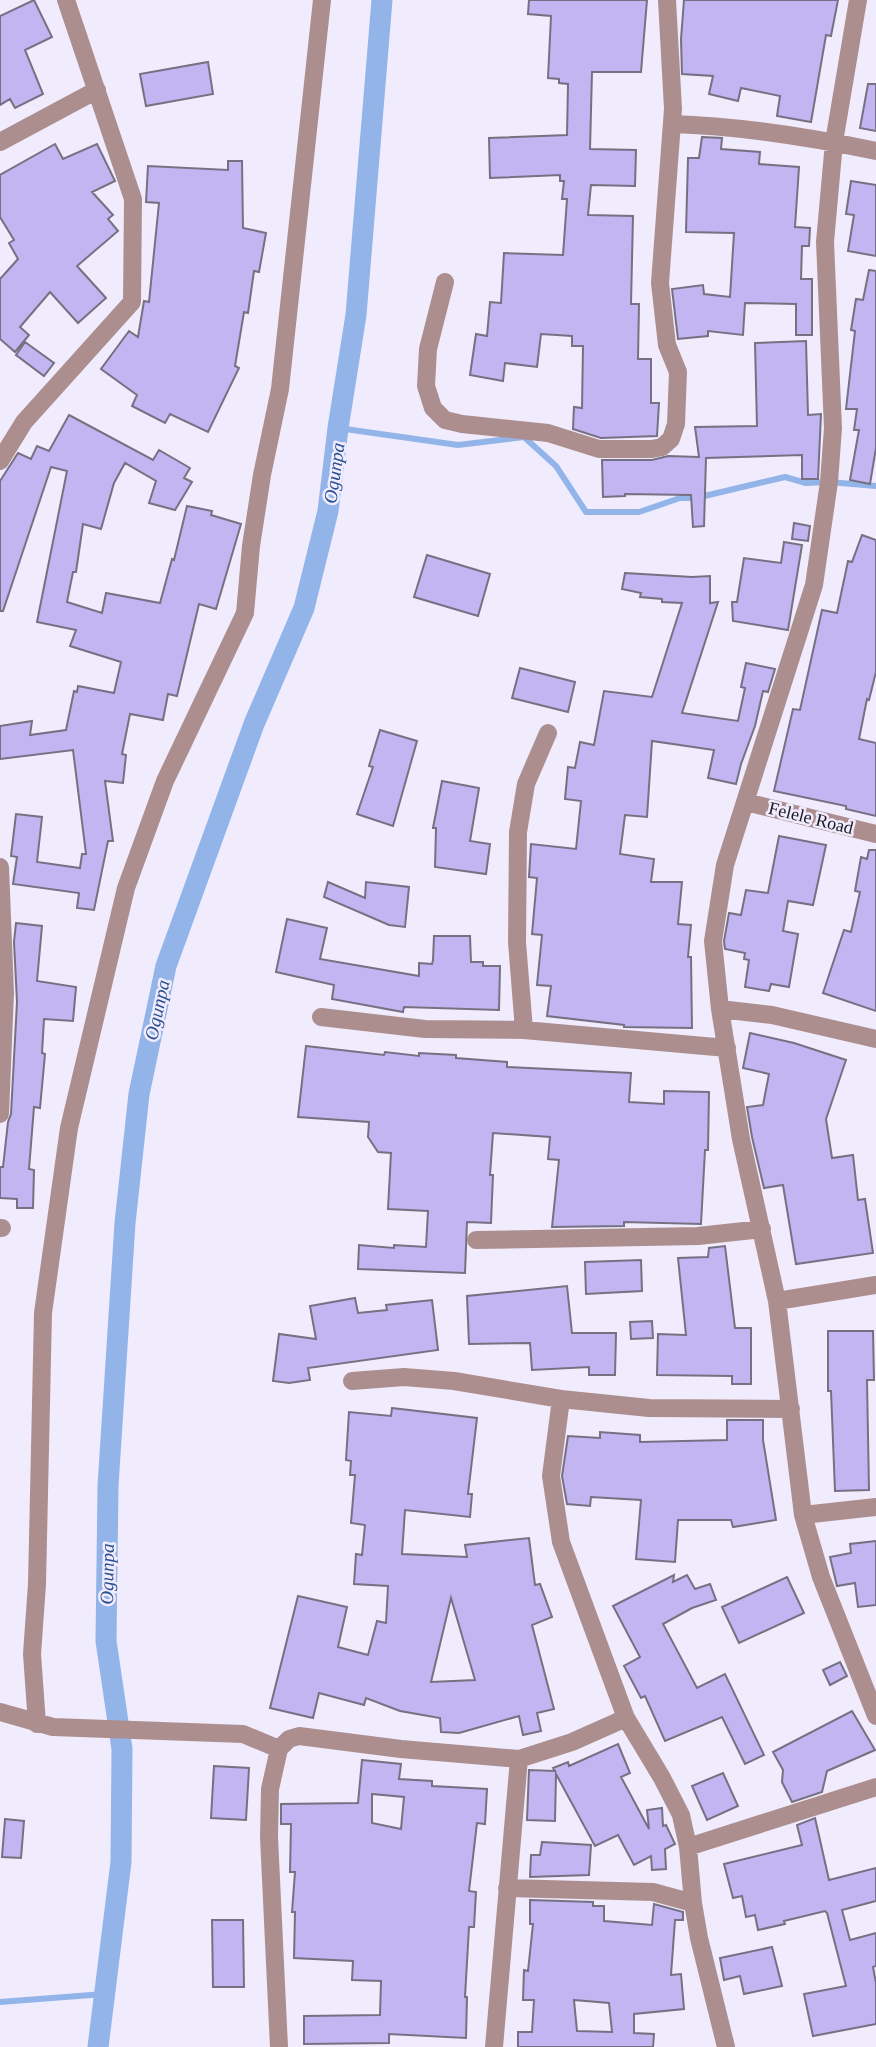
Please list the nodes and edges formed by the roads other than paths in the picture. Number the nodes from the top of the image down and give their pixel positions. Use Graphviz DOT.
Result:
graph roads {
  1 [pos="66,0"];
  2 [pos="322,0"];
  3 [pos="667,0"];
  4 [pos="858,0"];
  5 [pos="97,90"];
  6 [pos="672,124"];
  7 [pos="0,142"];
  8 [pos="834,142"];
  9 [pos="876,151"];
  10 [pos="445,282"];
  11 [pos="0,461"];
  12 [pos="548,733"];
  13 [pos="746,802"];
  14 [pos="876,834"];
  15 [pos="0,867"];
  16 [pos="720,1009"];
  17 [pos="321,1017"];
  18 [pos="524,1030"];
  19 [pos="876,1039"];
  20 [pos="727,1048"];
  21 [pos="0,1114"];
  22 [pos="762,1229"];
  23 [pos="476,1240"];
  24 [pos="876,1285"];
  25 [pos="777,1301"];
  26 [pos="352,1381"];
  27 [pos="561,1399"];
  28 [pos="791,1409"];
  29 [pos="876,1507"];
  30 [pos="803,1515"];
  31 [pos="0,1713"];
  32 [pos="876,1716"];
  33 [pos="626,1718"];
  34 [pos="45,1725"];
  35 [pos="279,1749"];
  36 [pos="519,1759"];
  37 [pos="876,1787"];
  38 [pos="688,1847"];
  39 [pos="507,1888"];
  40 [pos="693,1903"];
  41 [pos="279,2047"];
  42 [pos="494,2047"];
  43 [pos="726,2047"];
  1 -- 5 [label="street"];
  2 -- 34 [label="street"];
  3 -- 6 [label="street"];
  4 -- 8 [label="street"];
  5 -- 7 [label="street"];
  5 -- 11 [label="street"];
  6 -- 8 [label="street"];
  6 -- 10 [label="street"];
  8 -- 9 [label="street"];
  8 -- 13 [label="street"];
  12 -- 18 [label="street"];
  13 -- 14 [label="street, Felele Road"];
  13 -- 16 [label="street"];
  15 -- 21 [label="street"];
  16 -- 19 [label="street"];
  16 -- 20 [label="street"];
  17 -- 18 [label="street"];
  18 -- 20 [label="street"];
  20 -- 22 [label="street"];
  22 -- 23 [label="street"];
  22 -- 25 [label="street"];
  24 -- 25 [label="street"];
  25 -- 28 [label="street"];
  26 -- 27 [label="street"];
  27 -- 28 [label="street"];
  27 -- 33 [label="street"];
  28 -- 30 [label="street"];
  29 -- 30 [label="street"];
  30 -- 32 [label="street"];
  31 -- 34 [label="street"];
  33 -- 36 [label="street"];
  33 -- 38 [label="street"];
  34 -- 35 [label="street"];
  35 -- 36 [label="street"];
  35 -- 41 [label="street"];
  36 -- 39 [label="street"];
  37 -- 38 [label="street"];
  38 -- 40 [label="street"];
  39 -- 40 [label="street"];
  39 -- 42 [label="street"];
  40 -- 43 [label="street"];
}
